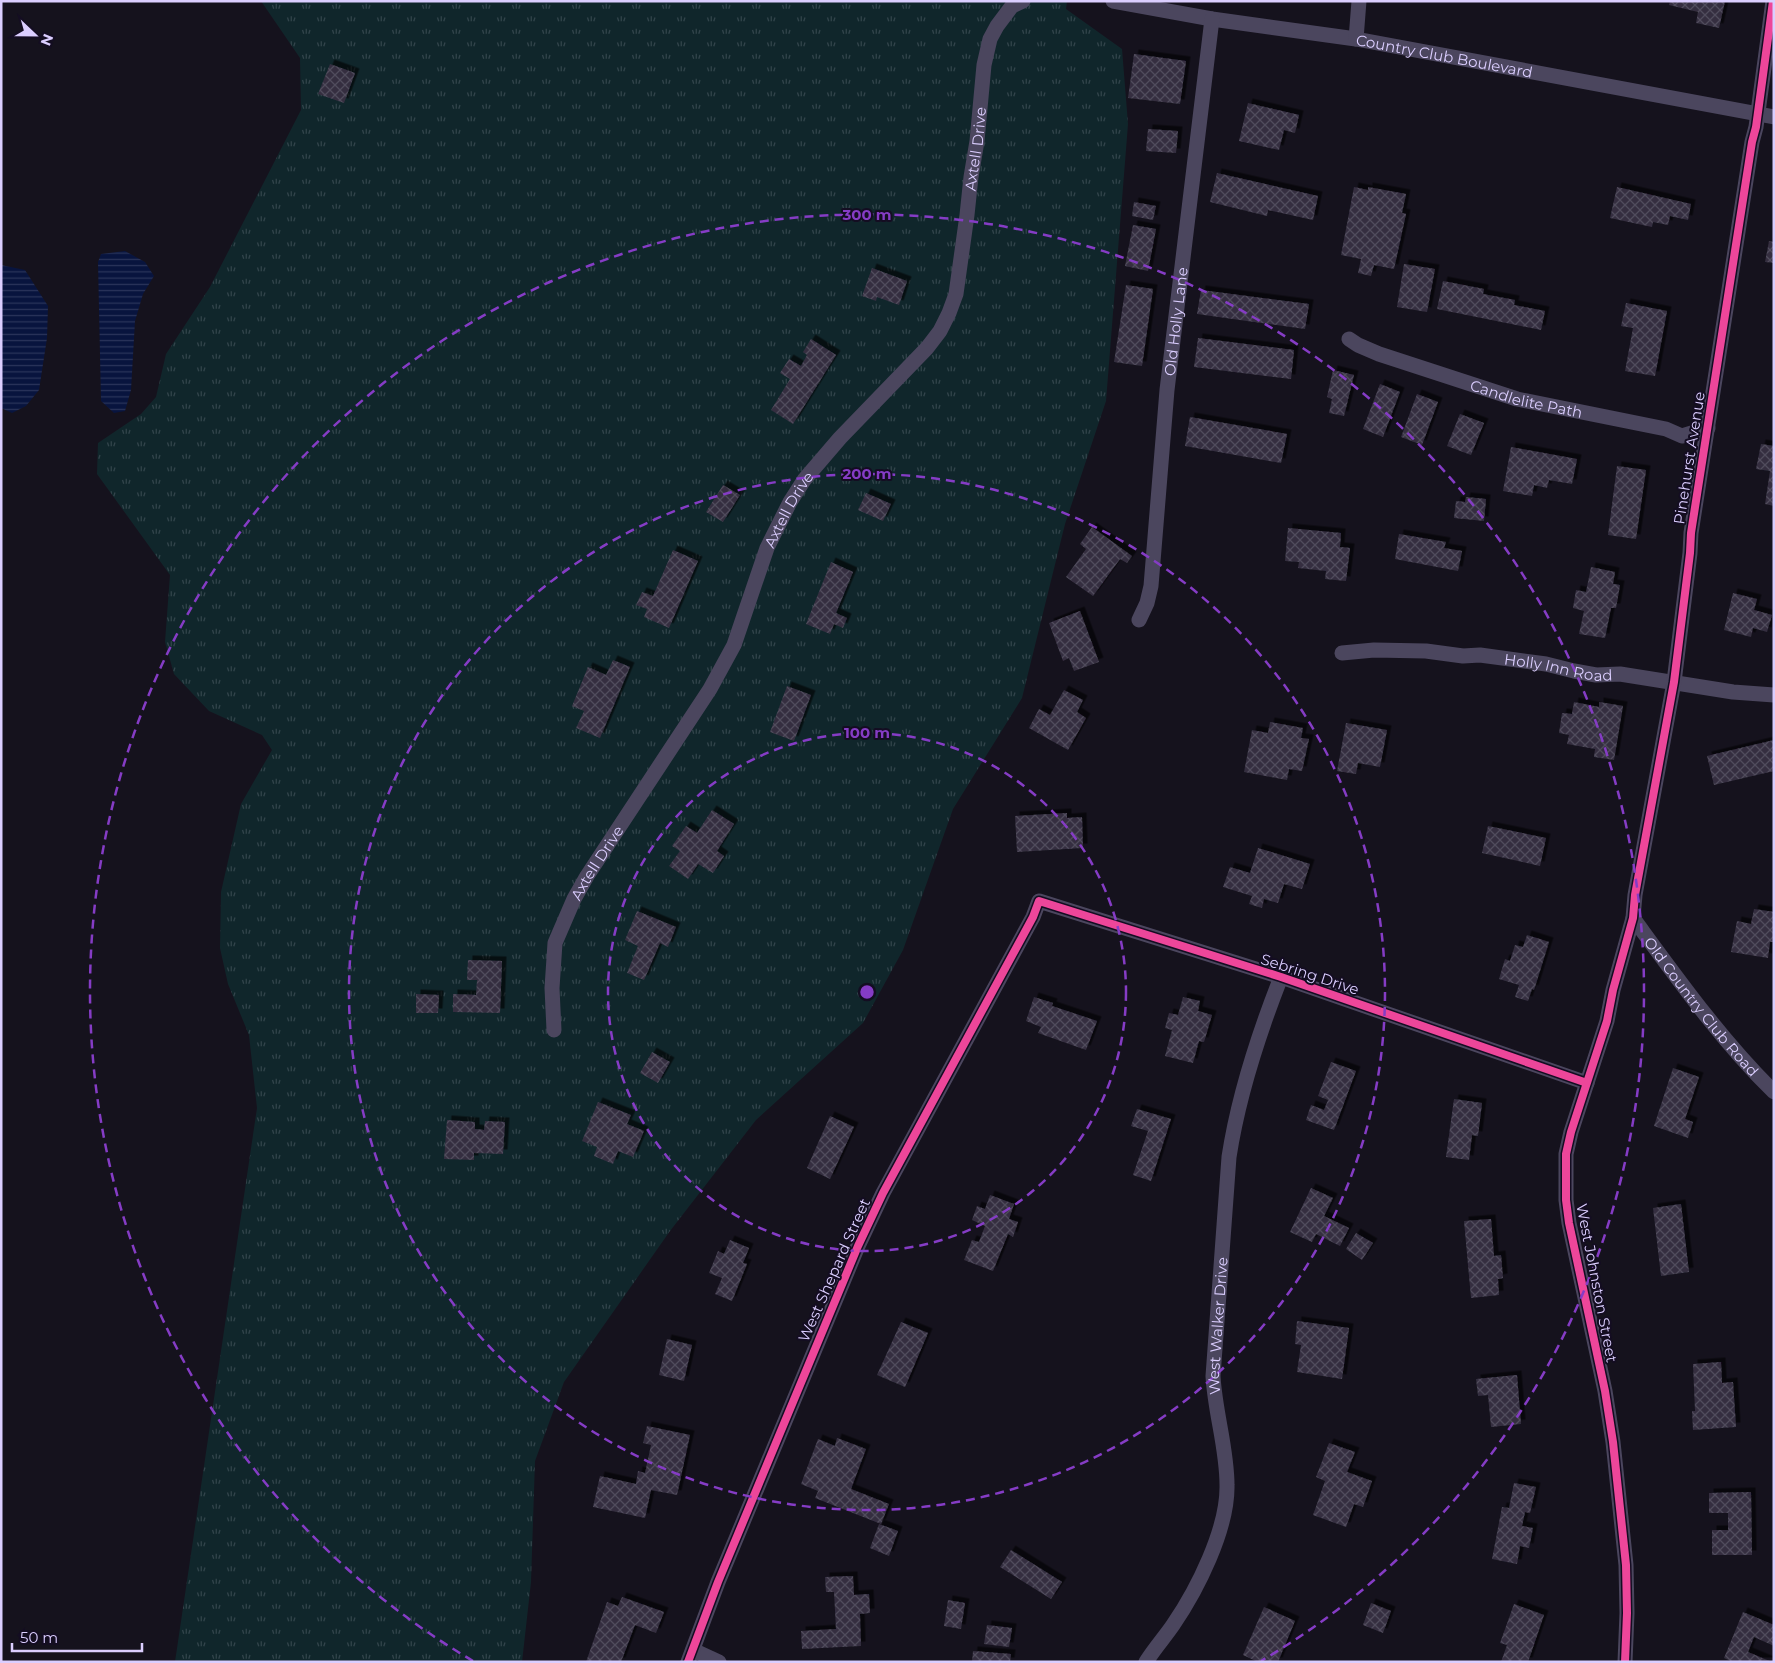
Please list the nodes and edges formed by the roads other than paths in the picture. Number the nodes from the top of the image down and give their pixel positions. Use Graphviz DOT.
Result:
graph roads {
  1 [pos="1023,1"];
  2 [pos="1113,1"];
  3 [pos="1359,1"];
  4 [pos="1773,1"];
  5 [pos="1212,19"];
  6 [pos="1356,39"];
  7 [pos="1757,114"];
  8 [pos="1774,117"];
  9 [pos="1349,339"];
  10 [pos="1708,428"];
  11 [pos="1139,620"];
  12 [pos="1342,653"];
  13 [pos="1674,682"];
  14 [pos="1774,695"];
  15 [pos="1033,917"];
  16 [pos="1633,918"];
  17 [pos="1281,977"];
  18 [pos="554,1030"];
  19 [pos="1587,1083"];
  20 [pos="1774,1092"];
  21 [pos="691,1656"];
  22 [pos="720,1662"];
  23 [pos="1146,1662"];
  24 [pos="1625,1662"];
  1 -- 18 [label="street, Axtell Drive"];
  2 -- 5 [label="street, Country Club Boulevard"];
  3 -- 6 [label="street"];
  4 -- 7 [label="street, Pinehurst Avenue"];
  5 -- 6 [label="street, Country Club Boulevard"];
  5 -- 11 [label="street, Old Holly Lane"];
  6 -- 7 [label="street, Country Club Boulevard"];
  7 -- 8 [label="street, Country Club Boulevard"];
  7 -- 10 [label="street, Pinehurst Avenue"];
  9 -- 10 [label="street, Candlelite Path"];
  10 -- 13 [label="street, Pinehurst Avenue"];
  12 -- 13 [label="street, Holly Inn Road"];
  13 -- 14 [label="street, Holly Inn Road"];
  13 -- 16 [label="street, Pinehurst Avenue"];
  15 -- 17 [label="street, Sebring Drive"];
  15 -- 21 [label="street, West Shepard Street"];
  16 -- 19 [label="street, West Johnston Street"];
  16 -- 20 [label="street, Old Country Club Road"];
  17 -- 19 [label="street, Sebring Drive"];
  17 -- 23 [label="street, West Walker Drive"];
  19 -- 24 [label="street, West Johnston Street"];
  21 -- 22 [label="street"];
}
